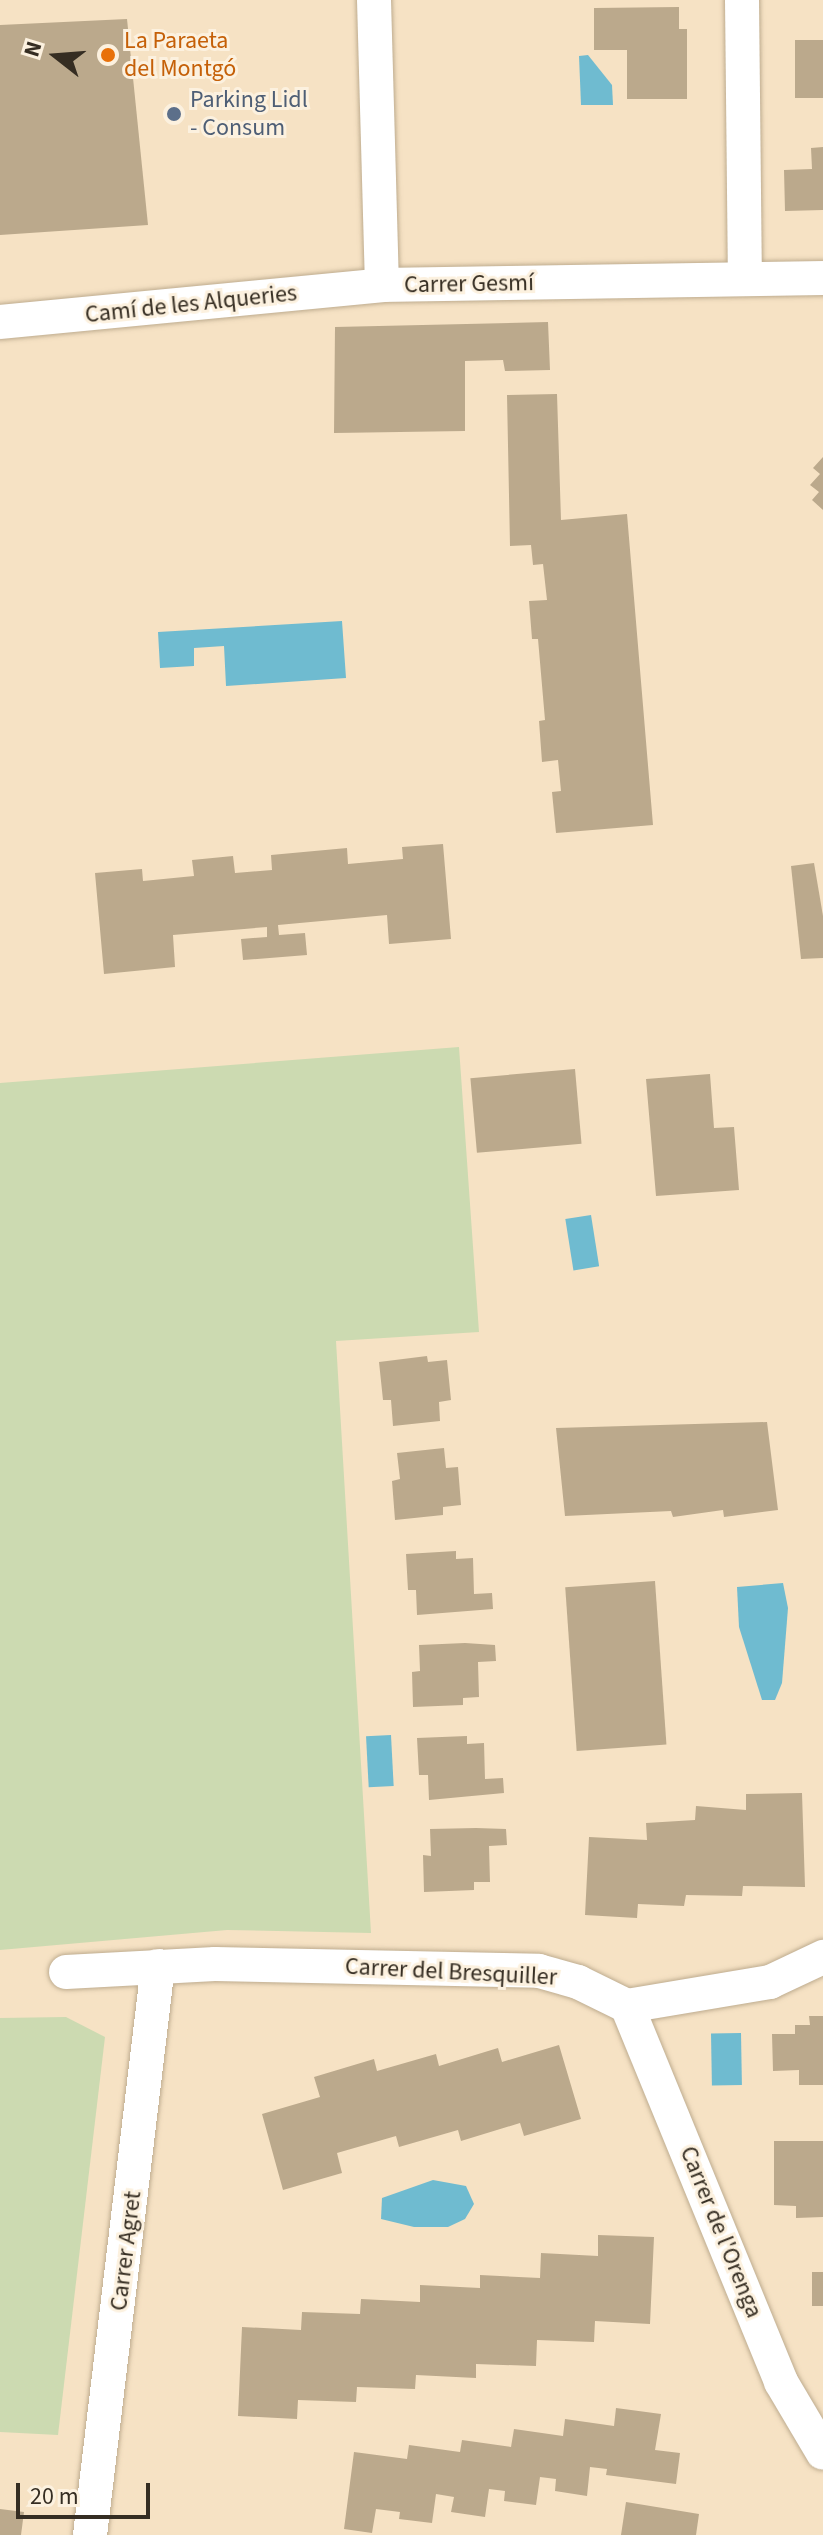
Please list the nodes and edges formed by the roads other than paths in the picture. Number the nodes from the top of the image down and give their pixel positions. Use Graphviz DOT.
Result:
graph roads {
  1 [pos="374,0"];
  2 [pos="742,0"];
  3 [pos="745,278"];
  4 [pos="823,278"];
  5 [pos="382,285"];
  6 [pos="0,322"];
  7 [pos="823,1957"];
  8 [pos="158,1966"];
  9 [pos="66,1972"];
  10 [pos="627,2006"];
  11 [pos="823,2453"];
  12 [pos="90,2535"];
  1 -- 5 [label="street, Carrer Gesmí"];
  2 -- 3 [label="street"];
  3 -- 4 [label="street, Carrer Gesmí"];
  3 -- 5 [label="street, Carrer Gesmí"];
  5 -- 6 [label="street, Camí de les Alqueries"];
  7 -- 10 [label="street"];
  8 -- 9 [label="street, Carrer del Bresquiller"];
  8 -- 10 [label="street, Carrer del Bresquiller"];
  8 -- 12 [label="street, Carrer Agret"];
  10 -- 11 [label="street, Carrer de l'Orenga"];
}
